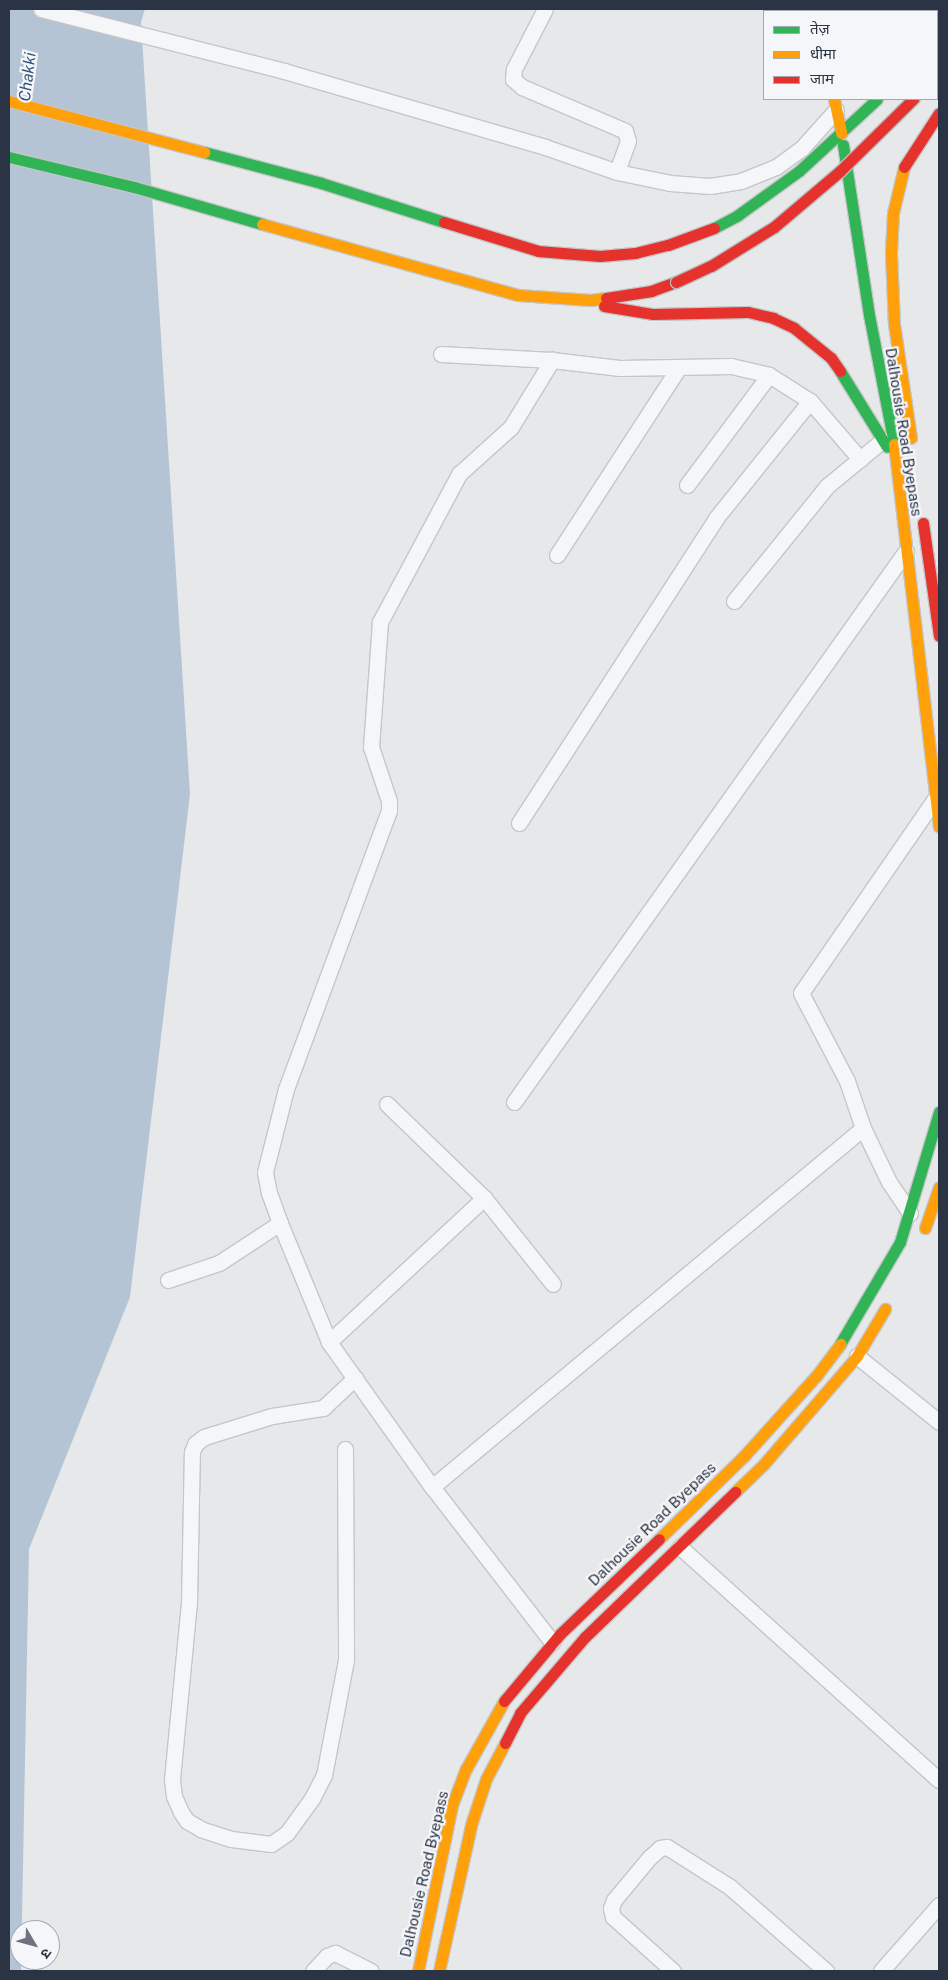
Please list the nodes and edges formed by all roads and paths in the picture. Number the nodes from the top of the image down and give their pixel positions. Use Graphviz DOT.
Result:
graph roads {
  1 [pos="42,9"];
  2 [pos="545,9"];
  3 [pos="876,100"];
  4 [pos="906,100"];
  5 [pos="912,100"];
  6 [pos="9,101"];
  7 [pos="835,104"];
  8 [pos="938,116"];
  9 [pos="841,133"];
  10 [pos="9,157"];
  11 [pos="617,172"];
  12 [pos="591,300"];
  13 [pos="441,354"];
  14 [pos="552,360"];
  15 [pos="679,367"];
  16 [pos="769,375"];
  17 [pos="810,401"];
  18 [pos="883,440"];
  19 [pos="912,448"];
  20 [pos="860,459"];
  21 [pos="898,466"];
  22 [pos="687,485"];
  23 [pos="922,515"];
  24 [pos="907,549"];
  25 [pos="557,555"];
  26 [pos="734,601"];
  27 [pos="939,636"];
  28 [pos="937,796"];
  29 [pos="519,823"];
  30 [pos="939,826"];
  31 [pos="514,1102"];
  32 [pos="387,1104"];
  33 [pos="939,1112"];
  34 [pos="863,1128"];
  35 [pos="939,1187"];
  36 [pos="484,1198"];
  37 [pos="911,1214"];
  38 [pos="280,1223"];
  39 [pos="919,1242"];
  40 [pos="168,1280"];
  41 [pos="552,1284"];
  42 [pos="893,1296"];
  43 [pos="329,1342"];
  44 [pos="857,1356"];
  45 [pos="356,1378"];
  46 [pos="939,1422"];
  47 [pos="345,1449"];
  48 [pos="432,1487"];
  49 [pos="680,1547"];
  50 [pos="552,1642"];
  51 [pos="939,1780"];
  52 [pos="939,1905"];
  53 [pos="313,1971"];
  54 [pos="371,1971"];
  55 [pos="418,1971"];
  56 [pos="439,1971"];
  57 [pos="673,1971"];
  58 [pos="826,1971"];
  59 [pos="881,1971"];
  1 -- 11 [label="street"];
  2 -- 11 [label="street"];
  3 -- 9 [label="main road"];
  4 -- 8 [label="main road"];
  5 -- 12 [label="main road, bridge"];
  6 -- 9 [label="main road"];
  7 -- 9 [label="main road, Dalhousie Road Byepass"];
  7 -- 11 [label="street"];
  8 -- 19 [label="main road"];
  9 -- 21 [label="main road, Dalhousie Road Byepass"];
  10 -- 12 [label="main road"];
  12 -- 18 [label="main road"];
  13 -- 14 [label="street"];
  14 -- 15 [label="street"];
  14 -- 38 [label="street"];
  15 -- 16 [label="street"];
  15 -- 25 [label="street"];
  16 -- 17 [label="street"];
  16 -- 22 [label="street"];
  17 -- 20 [label="street"];
  17 -- 29 [label="street"];
  18 -- 20 [label="street"];
  18 -- 21 [label="main road"];
  20 -- 26 [label="street"];
  21 -- 24 [label="main road, Dalhousie Road Byepass"];
  23 -- 27 [label="main road"];
  24 -- 28 [label="main road, Dalhousie Road Byepass"];
  24 -- 31 [label="street"];
  28 -- 30 [label="main road, Dalhousie Road Byepass"];
  28 -- 34 [label="street"];
  32 -- 36 [label="street"];
  33 -- 37 [label="main road, Dalhousie Road Byepass"];
  34 -- 37 [label="street"];
  34 -- 48 [label="street"];
  35 -- 39 [label="main road"];
  36 -- 41 [label="street"];
  36 -- 43 [label="street"];
  37 -- 50 [label="main road, Dalhousie Road Byepass"];
  38 -- 40 [label="street"];
  38 -- 43 [label="street"];
  42 -- 44 [label="main road"];
  43 -- 45 [label="street"];
  44 -- 46 [label="street"];
  44 -- 49 [label="main road"];
  45 -- 47 [label="street"];
  45 -- 48 [label="street"];
  48 -- 50 [label="street"];
  49 -- 51 [label="street"];
  49 -- 56 [label="main road"];
  50 -- 55 [label="main road, Dalhousie Road Byepass"];
  52 -- 59 [label="street"];
  53 -- 54 [label="street"];
  57 -- 58 [label="street"];
}
